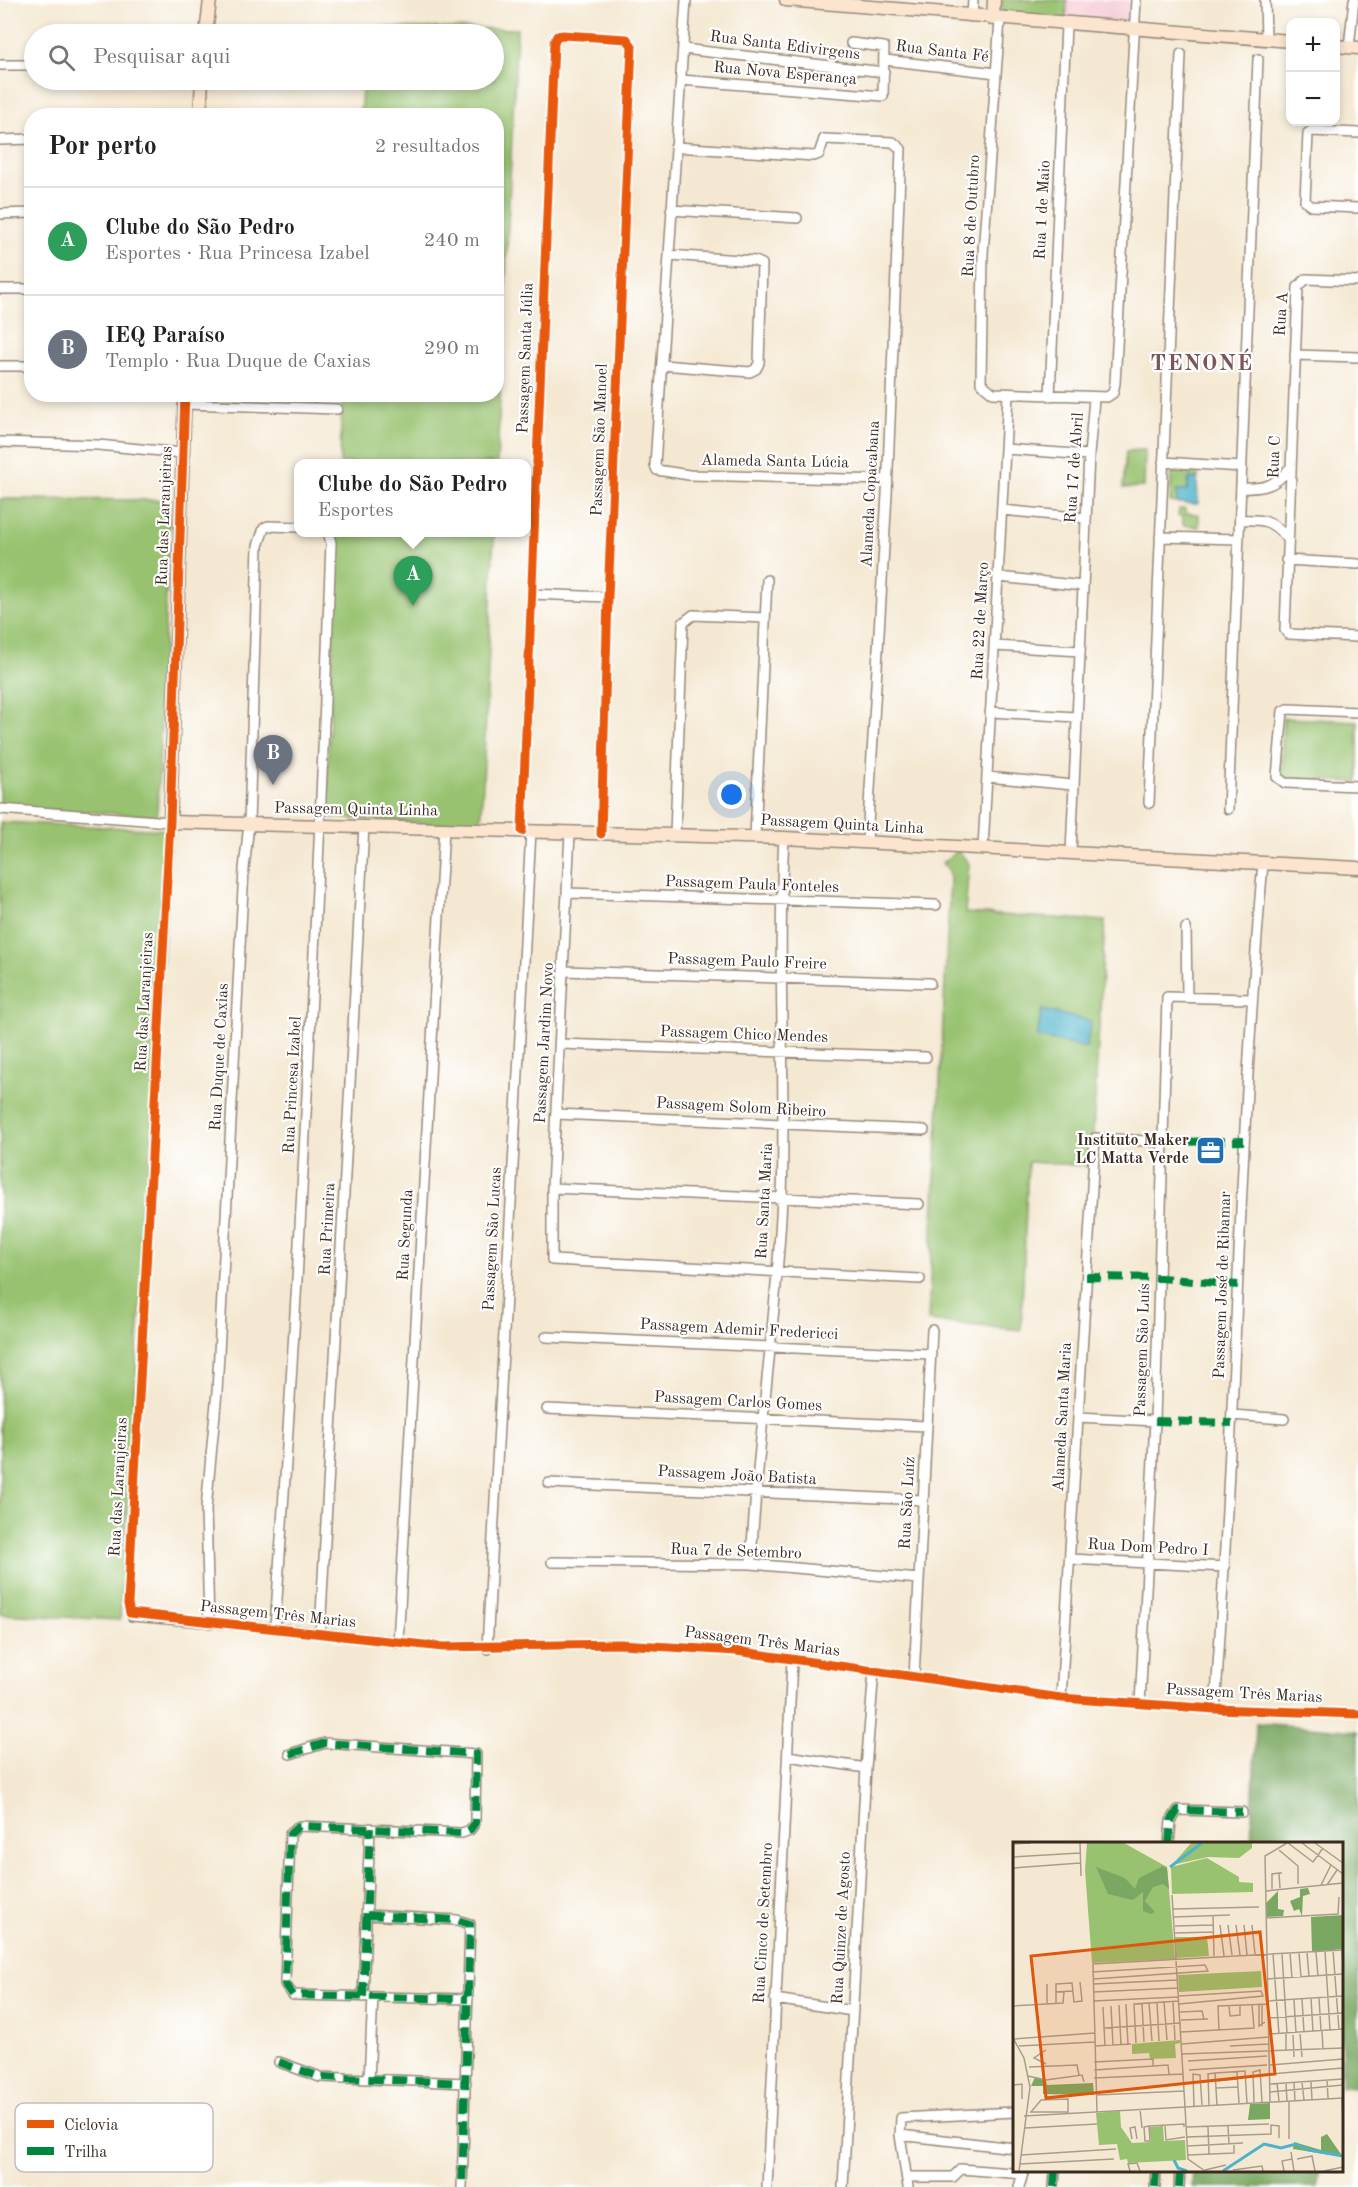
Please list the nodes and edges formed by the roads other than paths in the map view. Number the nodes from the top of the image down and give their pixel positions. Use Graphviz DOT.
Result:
graph roads {
  1 [pos="210,0"];
  2 [pos="686,0"];
  3 [pos="786,0"];
  4 [pos="973,0"];
  5 [pos="994,0"];
  6 [pos="1137,0"];
  7 [pos="1265,0"];
  8 [pos="1354,0"];
  9 [pos="817,2"];
  10 [pos="972,17"];
  11 [pos="997,19"];
  12 [pos="207,24"];
  13 [pos="1066,25"];
  14 [pos="1134,30"];
  15 [pos="563,35"];
  16 [pos="1266,39"];
  17 [pos="1286,41"];
  18 [pos="851,43"];
  19 [pos="1353,47"];
  20 [pos="683,49"];
  21 [pos="1181,54"];
  22 [pos="1258,59"];
  23 [pos="885,60"];
  24 [pos="0,65"];
  25 [pos="24,65"];
  26 [pos="884,72"];
  27 [pos="996,73"];
  28 [pos="681,80"];
  29 [pos="201,90"];
  30 [pos="200,108"];
  31 [pos="1358,133"];
  32 [pos="24,139"];
  33 [pos="0,140"];
  34 [pos="675,147"];
  35 [pos="1358,208"];
  36 [pos="671,210"];
  37 [pos="24,213"];
  38 [pos="0,214"];
  39 [pos="797,218"];
  40 [pos="669,255"];
  41 [pos="1358,281"];
  42 [pos="0,289"];
  43 [pos="24,289"];
  44 [pos="1294,355"];
  45 [pos="1358,357"];
  46 [pos="663,365"];
  47 [pos="0,366"];
  48 [pos="24,366"];
  49 [pos="1008,395"];
  50 [pos="1050,396"];
  51 [pos="1094,399"];
  52 [pos="185,402"];
  53 [pos="218,402"];
  54 [pos="263,402"];
  55 [pos="263,406"];
  56 [pos="337,409"];
  57 [pos="0,442"];
  58 [pos="1005,449"];
  59 [pos="182,453"];
  60 [pos="1089,454"];
  61 [pos="1163,462"];
  62 [pos="1242,466"];
  63 [pos="1290,468"];
  64 [pos="887,480"];
  65 [pos="1241,488"];
  66 [pos="1002,510"];
  67 [pos="1086,518"];
  68 [pos="1240,520"];
  69 [pos="294,527"];
  70 [pos="329,537"];
  71 [pos="1160,537"];
  72 [pos="1287,538"];
  73 [pos="1239,539"];
  74 [pos="1286,560"];
  75 [pos="1358,564"];
  76 [pos="999,577"];
  77 [pos="767,580"];
  78 [pos="1083,586"];
  79 [pos="531,594"];
  80 [pos="608,597"];
  81 [pos="765,618"];
  82 [pos="1358,637"];
  83 [pos="995,645"];
  84 [pos="1080,651"];
  85 [pos="990,712"];
  86 [pos="1358,712"];
  87 [pos="1076,717"];
  88 [pos="987,777"];
  89 [pos="1073,785"];
  90 [pos="1358,786"];
  91 [pos="1149,803"];
  92 [pos="0,809"];
  93 [pos="1228,809"];
  94 [pos="170,822"];
  95 [pos="249,824"];
  96 [pos="321,825"];
  97 [pos="364,826"];
  98 [pos="444,828"];
  99 [pos="527,831"];
  100 [pos="570,833"];
  101 [pos="601,834"];
  102 [pos="675,834"];
  103 [pos="755,837"];
  104 [pos="784,838"];
  105 [pos="867,841"];
  106 [pos="983,848"];
  107 [pos="1071,852"];
  108 [pos="1263,863"];
  109 [pos="1358,868"];
  110 [pos="567,893"];
  111 [pos="780,901"];
  112 [pos="936,905"];
  113 [pos="1186,928"];
  114 [pos="564,971"];
  115 [pos="781,979"];
  116 [pos="930,983"];
  117 [pos="1187,997"];
  118 [pos="1251,999"];
  119 [pos="560,1044"];
  120 [pos="782,1052"];
  121 [pos="926,1057"];
  122 [pos="556,1114"];
  123 [pos="783,1125"];
  124 [pos="924,1130"];
  125 [pos="1164,1142"];
  126 [pos="552,1188"];
  127 [pos="782,1199"];
  128 [pos="919,1204"];
  129 [pos="776,1272"];
  130 [pos="920,1279"];
  131 [pos="932,1330"];
  132 [pos="546,1336"];
  133 [pos="771,1346"];
  134 [pos="931,1354"];
  135 [pos="547,1409"];
  136 [pos="1232,1415"];
  137 [pos="761,1417"];
  138 [pos="1078,1417"];
  139 [pos="1284,1419"];
  140 [pos="1155,1421"];
  141 [pos="927,1426"];
  142 [pos="549,1483"];
  143 [pos="754,1492"];
  144 [pos="923,1500"];
  145 [pos="1070,1559"];
  146 [pos="552,1562"];
  147 [pos="1146,1563"];
  148 [pos="750,1564"];
  149 [pos="1225,1567"];
  150 [pos="919,1580"];
  151 [pos="129,1610"];
  152 [pos="209,1623"];
  153 [pos="275,1628"];
  154 [pos="320,1633"];
  155 [pos="398,1643"];
  156 [pos="487,1649"];
  157 [pos="792,1660"];
  158 [pos="874,1671"];
  159 [pos="914,1677"];
  160 [pos="1061,1698"];
  161 [pos="1140,1704"];
  162 [pos="1215,1709"];
  163 [pos="1358,1714"];
  164 [pos="290,1754"];
  165 [pos="788,1756"];
  166 [pos="866,1768"];
  167 [pos="1242,1812"];
  168 [pos="370,1828"];
  169 [pos="1169,1842"];
  170 [pos="368,1915"];
  171 [pos="368,1997"];
  172 [pos="468,1999"];
  173 [pos="775,1999"];
  174 [pos="853,2011"];
  175 [pos="279,2062"];
  176 [pos="369,2079"];
  177 [pos="466,2083"];
  178 [pos="1013,2112"];
  179 [pos="900,2135"];
  180 [pos="1013,2148"];
  181 [pos="1013,2171"];
  182 [pos="1024,2172"];
  183 [pos="1055,2172"];
  184 [pos="1156,2172"];
  185 [pos="1180,2172"];
  186 [pos="908,2182"];
  187 [pos="462,2187"];
  188 [pos="767,2187"];
  189 [pos="843,2187"];
  190 [pos="1019,2187"];
  191 [pos="1054,2187"];
  192 [pos="1155,2187"];
  193 [pos="1179,2187"];
  1 -- 12 [label="street"];
  2 -- 20 [label="street"];
  3 -- 9 [label="street"];
  4 -- 10 [label="street"];
  5 -- 11 [label="street"];
  6 -- 14 [label="street"];
  7 -- 16 [label="street"];
  8 -- 19 [label="street"];
  9 -- 10 [label="street"];
  10 -- 11 [label="street"];
  11 -- 13 [label="street"];
  11 -- 27 [label="street, Rua 8 de Outubro"];
  13 -- 14 [label="street"];
  13 -- 50 [label="street, Rua 1 de Maio"];
  14 -- 16 [label="street"];
  14 -- 51 [label="street, Rua 17 de Abril"];
  15 -- 79 [label="street, Passagem Santa Júlia"];
  15 -- 80 [label="street, Passagem São Manoel"];
  16 -- 17 [label="street"];
  18 -- 23 [label="street"];
  20 -- 26 [label="street, Rua Santa Edivirgens"];
  20 -- 28 [label="street"];
  21 -- 61 [label="street"];
  22 -- 62 [label="street"];
  23 -- 26 [label="street"];
  23 -- 27 [label="street, Rua Santa Fé"];
  24 -- 25 [label="street"];
  26 -- 28 [label="street, Rua Nova Esperança"];
  27 -- 49 [label="street, Rua 8 de Outubro"];
  28 -- 34 [label="street"];
  29 -- 30 [label="street"];
  31 -- 35 [label="street"];
  32 -- 33 [label="street"];
  34 -- 36 [label="street"];
  34 -- 64 [label="street, Alameda Copacabana"];
  36 -- 39 [label="street"];
  36 -- 40 [label="street"];
  37 -- 38 [label="street"];
  40 -- 46 [label="street"];
  40 -- 46 [label="street"];
  41 -- 44 [label="street, Rua A"];
  42 -- 43 [label="street"];
  44 -- 45 [label="street"];
  44 -- 63 [label="street, Rua C"];
  46 -- 64 [label="street, Alameda Santa Lúcia"];
  47 -- 48 [label="street"];
  49 -- 50 [label="street"];
  49 -- 58 [label="street, Rua 22 de Março"];
  50 -- 51 [label="street"];
  51 -- 60 [label="street, Rua 17 de Abril"];
  52 -- 59 [label="street, Rua das Laranjeiras"];
  53 -- 55 [label="street"];
  54 -- 55 [label="street"];
  55 -- 56 [label="street"];
  57 -- 59 [label="street"];
  58 -- 60 [label="street"];
  58 -- 66 [label="street, Rua 22 de Março"];
  59 -- 94 [label="street, Rua das Laranjeiras"];
  60 -- 67 [label="street, Rua 17 de Abril"];
  61 -- 62 [label="street"];
  61 -- 71 [label="street"];
  62 -- 65 [label="street"];
  63 -- 65 [label="street"];
  63 -- 72 [label="street, Rua C"];
  64 -- 105 [label="street, Alameda Copacabana"];
  65 -- 68 [label="street"];
  66 -- 67 [label="street"];
  66 -- 76 [label="street, Rua 22 de Março"];
  67 -- 78 [label="street, Rua 17 de Abril"];
  68 -- 72 [label="street"];
  68 -- 73 [label="street"];
  69 -- 95 [label="street, Rua Duque de Caxias"];
  70 -- 96 [label="street, Rua Princesa Izabel"];
  71 -- 73 [label="street"];
  71 -- 91 [label="street"];
  72 -- 74 [label="street, Rua C"];
  73 -- 93 [label="street"];
  74 -- 75 [label="street"];
  74 -- 82 [label="street, Rua C"];
  76 -- 78 [label="street"];
  76 -- 83 [label="street, Rua 22 de Março"];
  77 -- 81 [label="street"];
  78 -- 84 [label="street, Rua 17 de Abril"];
  79 -- 80 [label="street"];
  79 -- 99 [label="street, Passagem Santa Júlia"];
  80 -- 101 [label="street, Passagem São Manoel"];
  81 -- 102 [label="street"];
  81 -- 103 [label="street"];
  83 -- 84 [label="street"];
  83 -- 85 [label="street, Rua 22 de Março"];
  84 -- 87 [label="street, Rua 17 de Abril"];
  85 -- 87 [label="street"];
  85 -- 88 [label="street, Rua 22 de Março"];
  86 -- 90 [label="street"];
  87 -- 89 [label="street, Rua 17 de Abril"];
  88 -- 89 [label="street"];
  88 -- 106 [label="street, Rua 22 de Março"];
  89 -- 107 [label="street, Rua 17 de Abril"];
  92 -- 94 [label="street, Passagem Quinta Linha"];
  94 -- 95 [label="street, Passagem Quinta Linha"];
  94 -- 151 [label="street, Rua das Laranjeiras"];
  95 -- 96 [label="street, Passagem Quinta Linha"];
  95 -- 152 [label="street, Rua Duque de Caxias"];
  96 -- 97 [label="street, Passagem Quinta Linha"];
  96 -- 153 [label="street, Rua Princesa Izabel"];
  97 -- 98 [label="street, Passagem Quinta Linha"];
  97 -- 154 [label="street, Rua Primeira"];
  98 -- 99 [label="street, Passagem Quinta Linha"];
  98 -- 155 [label="street, Rua Segunda"];
  99 -- 100 [label="street, Passagem Quinta Linha"];
  99 -- 156 [label="street, Passagem São Lucas"];
  100 -- 101 [label="street, Passagem Quinta Linha"];
  100 -- 110 [label="street, Passagem Jardim Novo"];
  101 -- 102 [label="street, Passagem Quinta Linha"];
  102 -- 103 [label="street, Passagem Quinta Linha"];
  103 -- 104 [label="street, Passagem Quinta Linha"];
  104 -- 105 [label="street, Passagem Quinta Linha"];
  104 -- 111 [label="street, Rua Santa Maria"];
  105 -- 106 [label="street, Passagem Quinta Linha"];
  106 -- 107 [label="street, Passagem Quinta Linha"];
  107 -- 108 [label="street, Passagem Quinta Linha"];
  108 -- 109 [label="street, Passagem Quinta Linha"];
  108 -- 118 [label="street, Passagem José de Ribamar"];
  110 -- 111 [label="street, Passagem Paula Fonteles"];
  110 -- 114 [label="street, Passagem Jardim Novo"];
  111 -- 112 [label="street, Passagem Paula Fonteles"];
  111 -- 115 [label="street, Rua Santa Maria"];
  113 -- 117 [label="street"];
  114 -- 115 [label="street, Passagem Paulo Freire"];
  114 -- 119 [label="street, Passagem Jardim Novo"];
  115 -- 116 [label="street, Passagem Paulo Freire"];
  115 -- 120 [label="street, Rua Santa Maria"];
  117 -- 118 [label="street"];
  117 -- 125 [label="street, Passagem São Luís"];
  118 -- 136 [label="street, Passagem José de Ribamar"];
  119 -- 120 [label="street, Passagem Chico Mendes"];
  119 -- 122 [label="street, Passagem Jardim Novo"];
  120 -- 121 [label="street, Passagem Chico Mendes"];
  120 -- 123 [label="street, Rua Santa Maria"];
  122 -- 123 [label="street, Passagem Solom Ribeiro"];
  122 -- 126 [label="street, Passagem Jardim Novo"];
  123 -- 124 [label="street, Passagem Solom Ribeiro"];
  123 -- 127 [label="street, Rua Santa Maria"];
  125 -- 138 [label="street, Alameda Santa Maria"];
  125 -- 140 [label="street, Passagem São Luís"];
  126 -- 127 [label="street"];
  126 -- 129 [label="street, Passagem Jardim Novo"];
  127 -- 128 [label="street"];
  127 -- 129 [label="street, Rua Santa Maria"];
  129 -- 130 [label="street"];
  129 -- 133 [label="street, Rua Santa Maria"];
  131 -- 134 [label="street, Rua São Luíz"];
  132 -- 133 [label="street, Passagem Ademir Fredericci"];
  133 -- 134 [label="street, Passagem Ademir Fredericci"];
  133 -- 137 [label="street, Rua Santa Maria"];
  134 -- 141 [label="street, Rua São Luíz"];
  135 -- 137 [label="street, Passagem Carlos Gomes"];
  136 -- 139 [label="street"];
  136 -- 149 [label="street, Passagem José de Ribamar"];
  137 -- 141 [label="street, Passagem Carlos Gomes"];
  137 -- 143 [label="street, Rua Santa Maria"];
  138 -- 140 [label="street"];
  138 -- 145 [label="street, Alameda Santa Maria"];
  140 -- 147 [label="street, Passagem São Luís"];
  141 -- 144 [label="street, Rua São Luíz"];
  142 -- 143 [label="street, Passagem João Batista"];
  143 -- 144 [label="street, Passagem João Batista"];
  143 -- 148 [label="street, Rua Santa Maria"];
  144 -- 150 [label="street, Rua São Luíz"];
  145 -- 147 [label="street, Rua Dom Pedro I"];
  145 -- 160 [label="street, Alameda Santa Maria"];
  146 -- 148 [label="street, Rua 7 de Setembro"];
  147 -- 149 [label="street, Rua Dom Pedro I"];
  147 -- 161 [label="street, Passagem São Luís"];
  148 -- 150 [label="street, Rua 7 de Setembro"];
  149 -- 162 [label="street, Passagem José de Ribamar"];
  150 -- 159 [label="street, Rua São Luíz"];
  151 -- 152 [label="street, Passagem Três Marias"];
  152 -- 153 [label="street, Passagem Três Marias"];
  153 -- 154 [label="street, Passagem Três Marias"];
  154 -- 155 [label="street, Passagem Três Marias"];
  155 -- 156 [label="street, Passagem Três Marias"];
  156 -- 157 [label="street, Passagem Três Marias"];
  157 -- 158 [label="street, Passagem Três Marias"];
  157 -- 165 [label="street, Rua Cinco de Setembro"];
  158 -- 159 [label="street, Passagem Três Marias"];
  158 -- 166 [label="street, Rua Quinze de Agosto"];
  159 -- 160 [label="street, Passagem Três Marias"];
  160 -- 161 [label="street, Passagem Três Marias"];
  161 -- 162 [label="street, Passagem Três Marias"];
  162 -- 163 [label="street, Passagem Três Marias"];
  164 -- 168 [label="street"];
  165 -- 166 [label="street"];
  165 -- 173 [label="street, Rua Cinco de Setembro"];
  166 -- 174 [label="street, Rua Quinze de Agosto"];
  167 -- 169 [label="street"];
  168 -- 170 [label="street"];
  168 -- 171 [label="street"];
  170 -- 171 [label="street"];
  170 -- 172 [label="street"];
  171 -- 172 [label="street"];
  171 -- 176 [label="street"];
  172 -- 177 [label="street"];
  173 -- 174 [label="street"];
  173 -- 188 [label="street, Rua Cinco de Setembro"];
  174 -- 189 [label="street, Rua Quinze de Agosto"];
  175 -- 176 [label="street"];
  176 -- 177 [label="street"];
  177 -- 187 [label="street"];
  178 -- 179 [label="street"];
  179 -- 180 [label="street"];
  179 -- 186 [label="street"];
  181 -- 186 [label="street"];
  182 -- 190 [label="street"];
  183 -- 191 [label="street"];
  184 -- 192 [label="street"];
  185 -- 193 [label="street"];
}
